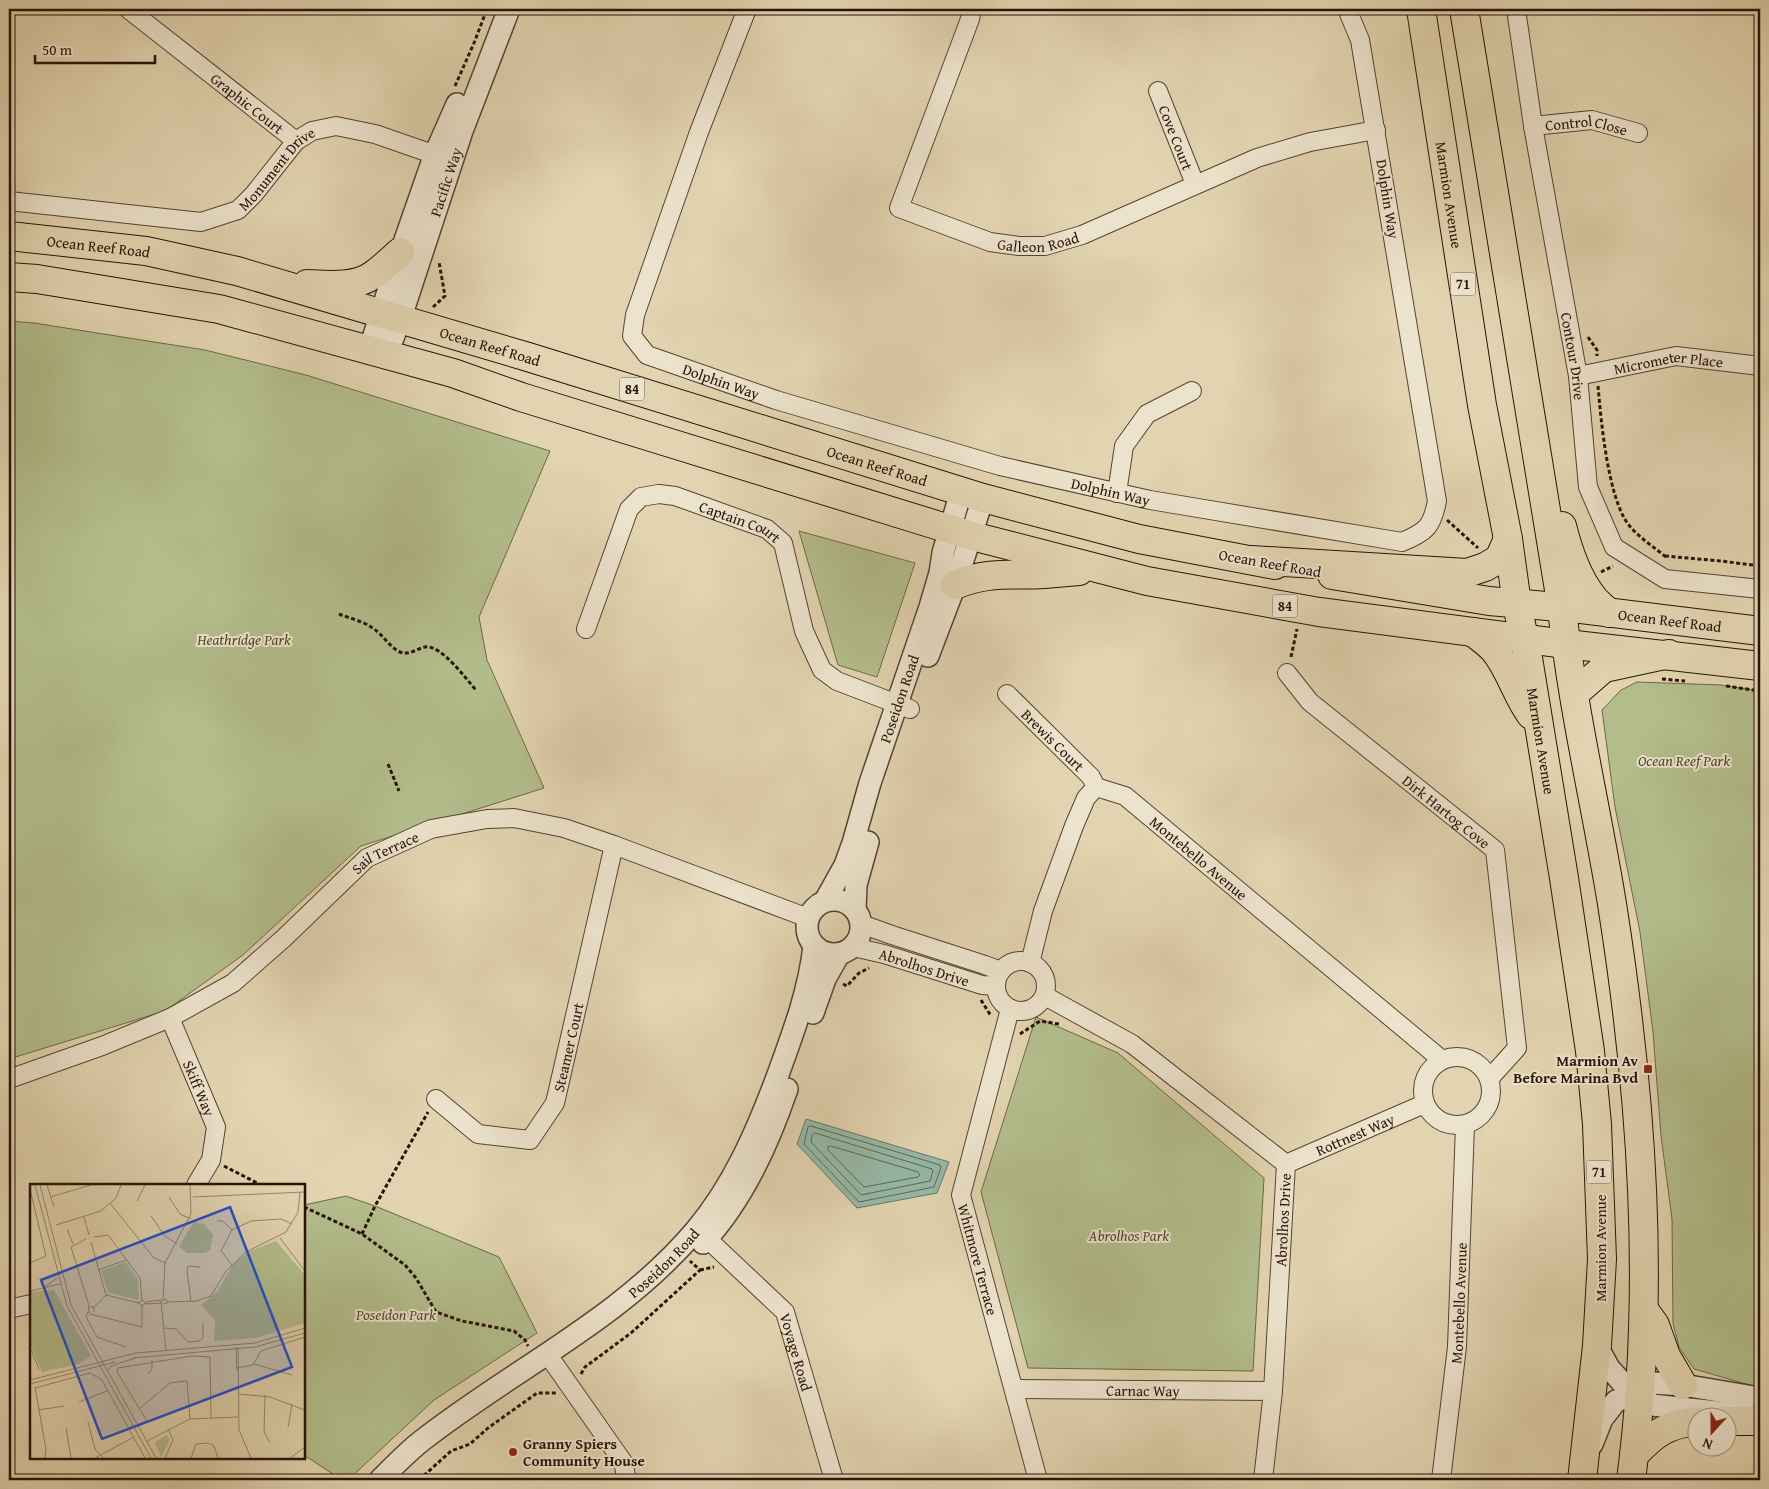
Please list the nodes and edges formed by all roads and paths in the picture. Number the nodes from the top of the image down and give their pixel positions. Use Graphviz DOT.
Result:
graph roads {
  1 [pos="128,9"];
  2 [pos="495,9"];
  3 [pos="509,9"];
  4 [pos="747,9"];
  5 [pos="972,9"];
  6 [pos="1347,9"];
  7 [pos="1421,9"];
  8 [pos="1464,9"];
  9 [pos="1516,9"];
  10 [pos="1158,91"];
  11 [pos="1534,126"];
  12 [pos="1376,130"];
  13 [pos="1638,133"];
  14 [pos="296,141"];
  15 [pos="444,158"];
  16 [pos="1195,184"];
  17 [pos="9,201"];
  18 [pos="9,236"];
  19 [pos="400,252"];
  20 [pos="439,259"];
  21 [pos="9,277"];
  22 [pos="273,282"];
  23 [pos="432,307"];
  24 [pos="390,317"];
  25 [pos="1520,349"];
  26 [pos="378,353"];
  27 [pos="1760,366"];
  28 [pos="1578,376"];
  29 [pos="1192,391"];
  30 [pos="1117,494"];
  31 [pos="972,495"];
  32 [pos="1437,501"];
  33 [pos="961,533"];
  34 [pos="1508,540"];
  35 [pos="1481,550"];
  36 [pos="1631,558"];
  37 [pos="1251,560"];
  38 [pos="1760,566"];
  39 [pos="1098,569"];
  40 [pos="955,586"];
  41 [pos="1760,589"];
  42 [pos="1517,604"];
  43 [pos="1562,608"];
  44 [pos="1609,613"];
  45 [pos="339,614"];
  46 [pos="586,628"];
  47 [pos="1298,628"];
  48 [pos="1760,630"];
  49 [pos="1473,632"];
  50 [pos="1524,638"];
  51 [pos="1566,644"];
  52 [pos="1669,654"];
  53 [pos="1760,666"];
  54 [pos="1287,673"];
  55 [pos="476,690"];
  56 [pos="1007,694"];
  57 [pos="1574,694"];
  58 [pos="904,706"];
  59 [pos="1538,724"];
  60 [pos="388,764"];
  61 [pos="1096,788"];
  62 [pos="399,792"];
  63 [pos="614,844"];
  64 [pos="825,901"];
  65 [pos="858,917"];
  66 [pos="808,918"];
  67 [pos="814,946"];
  68 [pos="846,950"];
  69 [pos="1030,962"];
  70 [pos="874,966"];
  71 [pos="998,978"];
  72 [pos="825,979"];
  73 [pos="978,996"];
  74 [pos="1044,996"];
  75 [pos="1010,1009"];
  76 [pos="170,1018"];
  77 [pos="1067,1025"];
  78 [pos="1005,1030"];
  79 [pos="1442,1060"];
  80 [pos="9,1079"];
  81 [pos="1489,1079"];
  82 [pos="436,1099"];
  83 [pos="1424,1104"];
  84 [pos="1466,1125"];
  85 [pos="212,1160"];
  86 [pos="1286,1164"];
  87 [pos="197,1184"];
  88 [pos="259,1184"];
  89 [pos="305,1207"];
  90 [pos="362,1234"];
  91 [pos="702,1234"];
  92 [pos="694,1265"];
  93 [pos="720,1267"];
  94 [pos="30,1304"];
  95 [pos="9,1309"];
  96 [pos="1644,1310"];
  97 [pos="1597,1346"];
  98 [pos="546,1360"];
  99 [pos="1683,1385"];
  100 [pos="570,1387"];
  101 [pos="1014,1389"];
  102 [pos="1273,1391"];
  103 [pos="1639,1394"];
  104 [pos="1760,1398"];
  105 [pos="1760,1416"];
  106 [pos="1736,1421"];
  107 [pos="1686,1424"];
  108 [pos="1633,1468"];
  109 [pos="1583,1474"];
  110 [pos="380,1480"];
  111 [pos="399,1480"];
  112 [pos="419,1480"];
  113 [pos="627,1480"];
  114 [pos="834,1480"];
  115 [pos="1038,1480"];
  116 [pos="1263,1480"];
  117 [pos="1441,1480"];
  1 -- 14 [label="street, Graphic Court"];
  2 -- 15 [label="street, Pacific Way"];
  3 -- 15 [label="street, Pacific Way"];
  4 -- 30 [label="street, Dolphin Way"];
  5 -- 16 [label="street, Galleon Road"];
  6 -- 12 [label="street, Dolphin Way"];
  7 -- 34 [label="main road, Marmion Avenue / 71"];
  8 -- 25 [label="main road"];
  9 -- 11 [label="street, Contour Drive"];
  10 -- 16 [label="street, Cove Court"];
  11 -- 13 [label="street, Control Close"];
  11 -- 28 [label="street, Contour Drive"];
  12 -- 16 [label="street, Galleon Road"];
  12 -- 32 [label="street, Dolphin Way"];
  14 -- 15 [label="street, Monument Drive"];
  14 -- 17 [label="street, Monument Drive"];
  15 -- 19 [label="street, Pacific Way"];
  15 -- 24 [label="street, Pacific Way"];
  18 -- 22 [label="main road, Ocean Reef Road / 84"];
  19 -- 22 [label="main road"];
  19 -- 24 [label="street, Pacific Way"];
  20 -- 23 [label="path"];
  21 -- 26 [label="main road, 84"];
  22 -- 24 [label="main road, Ocean Reef Road / 84"];
  24 -- 26 [label="street, Pacific Way"];
  24 -- 31 [label="main road, Ocean Reef Road / 84"];
  25 -- 43 [label="main road"];
  25 -- 44 [label="main road"];
  26 -- 33 [label="main road, 84"];
  27 -- 28 [label="street, Micrometer Place"];
  28 -- 36 [label="street, Contour Drive"];
  29 -- 30 [label="street"];
  30 -- 32 [label="street, Dolphin Way"];
  31 -- 33 [label="street, Poseidon Road"];
  31 -- 37 [label="main road, Ocean Reef Road / 84"];
  32 -- 35 [label="path"];
  33 -- 39 [label="main road, 84"];
  33 -- 40 [label="street, Poseidon Road"];
  33 -- 58 [label="street, Poseidon Road"];
  34 -- 37 [label="main road"];
  34 -- 42 [label="main road, Marmion Avenue / 71"];
  36 -- 38 [label="path"];
  36 -- 41 [label="street, Contour Drive"];
  37 -- 42 [label="main road, Ocean Reef Road / 84"];
  39 -- 40 [label="main road"];
  39 -- 49 [label="main road, 84"];
  40 -- 58 [label="street, Poseidon Road"];
  42 -- 43 [label="main road, Ocean Reef Road"];
  42 -- 50 [label="main road, Marmion Avenue / 71"];
  43 -- 44 [label="main road, Ocean Reef Road"];
  43 -- 51 [label="main road"];
  44 -- 48 [label="main road, Ocean Reef Road"];
  45 -- 55 [label="path"];
  46 -- 58 [label="street, Captain Court"];
  47 -- 54 [label="path"];
  49 -- 50 [label="main road, 84"];
  49 -- 59 [label="main road"];
  50 -- 51 [label="main road"];
  50 -- 59 [label="main road, Marmion Avenue / 71"];
  51 -- 52 [label="main road"];
  51 -- 57 [label="main road"];
  52 -- 53 [label="main road"];
  52 -- 57 [label="main road"];
  54 -- 81 [label="street, Dirk Hartog Cove"];
  56 -- 61 [label="street, Brewis Court"];
  57 -- 96 [label="main road"];
  58 -- 64 [label="street, Poseidon Road"];
  58 -- 65 [label="street, Poseidon Road"];
  59 -- 97 [label="main road, Marmion Avenue / 71"];
  60 -- 62 [label="path"];
  61 -- 69 [label="street"];
  61 -- 79 [label="street, Montebello Avenue"];
  63 -- 66 [label="street, Sail Terrace"];
  63 -- 76 [label="street, Sail Terrace"];
  63 -- 82 [label="street, Steamer Court"];
  64 -- 65 [label="street"];
  64 -- 66 [label="street"];
  65 -- 68 [label="street"];
  65 -- 71 [label="street, Abrolhos Drive"];
  66 -- 67 [label="street"];
  67 -- 68 [label="street"];
  67 -- 91 [label="street, Poseidon Road"];
  68 -- 71 [label="street, Abrolhos Drive"];
  68 -- 72 [label="street, Poseidon Road"];
  69 -- 71 [label="street"];
  69 -- 74 [label="street"];
  70 -- 72 [label="path"];
  71 -- 75 [label="street"];
  72 -- 91 [label="street, Poseidon Road"];
  73 -- 78 [label="path"];
  74 -- 75 [label="street"];
  74 -- 86 [label="street, Abrolhos Drive"];
  75 -- 78 [label="street, Whitmore Terrace"];
  76 -- 80 [label="street, Sail Terrace"];
  76 -- 85 [label="street, Skiff Way"];
  77 -- 78 [label="path"];
  78 -- 101 [label="street, Whitmore Terrace"];
  79 -- 81 [label="street"];
  79 -- 83 [label="street"];
  81 -- 84 [label="street"];
  82 -- 90 [label="path"];
  83 -- 84 [label="street"];
  83 -- 86 [label="street, Rottnest Way"];
  84 -- 117 [label="street, Montebello Avenue"];
  85 -- 87 [label="street, Skiff Way"];
  85 -- 88 [label="path"];
  86 -- 102 [label="street, Abrolhos Drive"];
  89 -- 90 [label="path"];
  90 -- 98 [label="path"];
  91 -- 92 [label="street, Poseidon Road"];
  91 -- 98 [label="street, Poseidon Road"];
  91 -- 114 [label="street, Voyage Road"];
  92 -- 93 [label="path"];
  92 -- 98 [label="street, Poseidon Road"];
  92 -- 100 [label="path"];
  94 -- 95 [label="street"];
  96 -- 99 [label="main road"];
  96 -- 103 [label="main road"];
  97 -- 103 [label="street"];
  97 -- 109 [label="main road, Marmion Avenue / 71"];
  98 -- 100 [label="street"];
  98 -- 110 [label="street, Poseidon Road"];
  98 -- 111 [label="street, Poseidon Road"];
  99 -- 103 [label="street"];
  99 -- 104 [label="street"];
  100 -- 112 [label="path"];
  100 -- 113 [label="street"];
  101 -- 102 [label="street, Carnac Way"];
  101 -- 115 [label="street, Whitmore Terrace"];
  102 -- 116 [label="street, Abrolhos Drive"];
  103 -- 105 [label="street"];
  103 -- 108 [label="main road"];
  103 -- 109 [label="street"];
  105 -- 106 [label="main road"];
  107 -- 108 [label="main road"];
}
